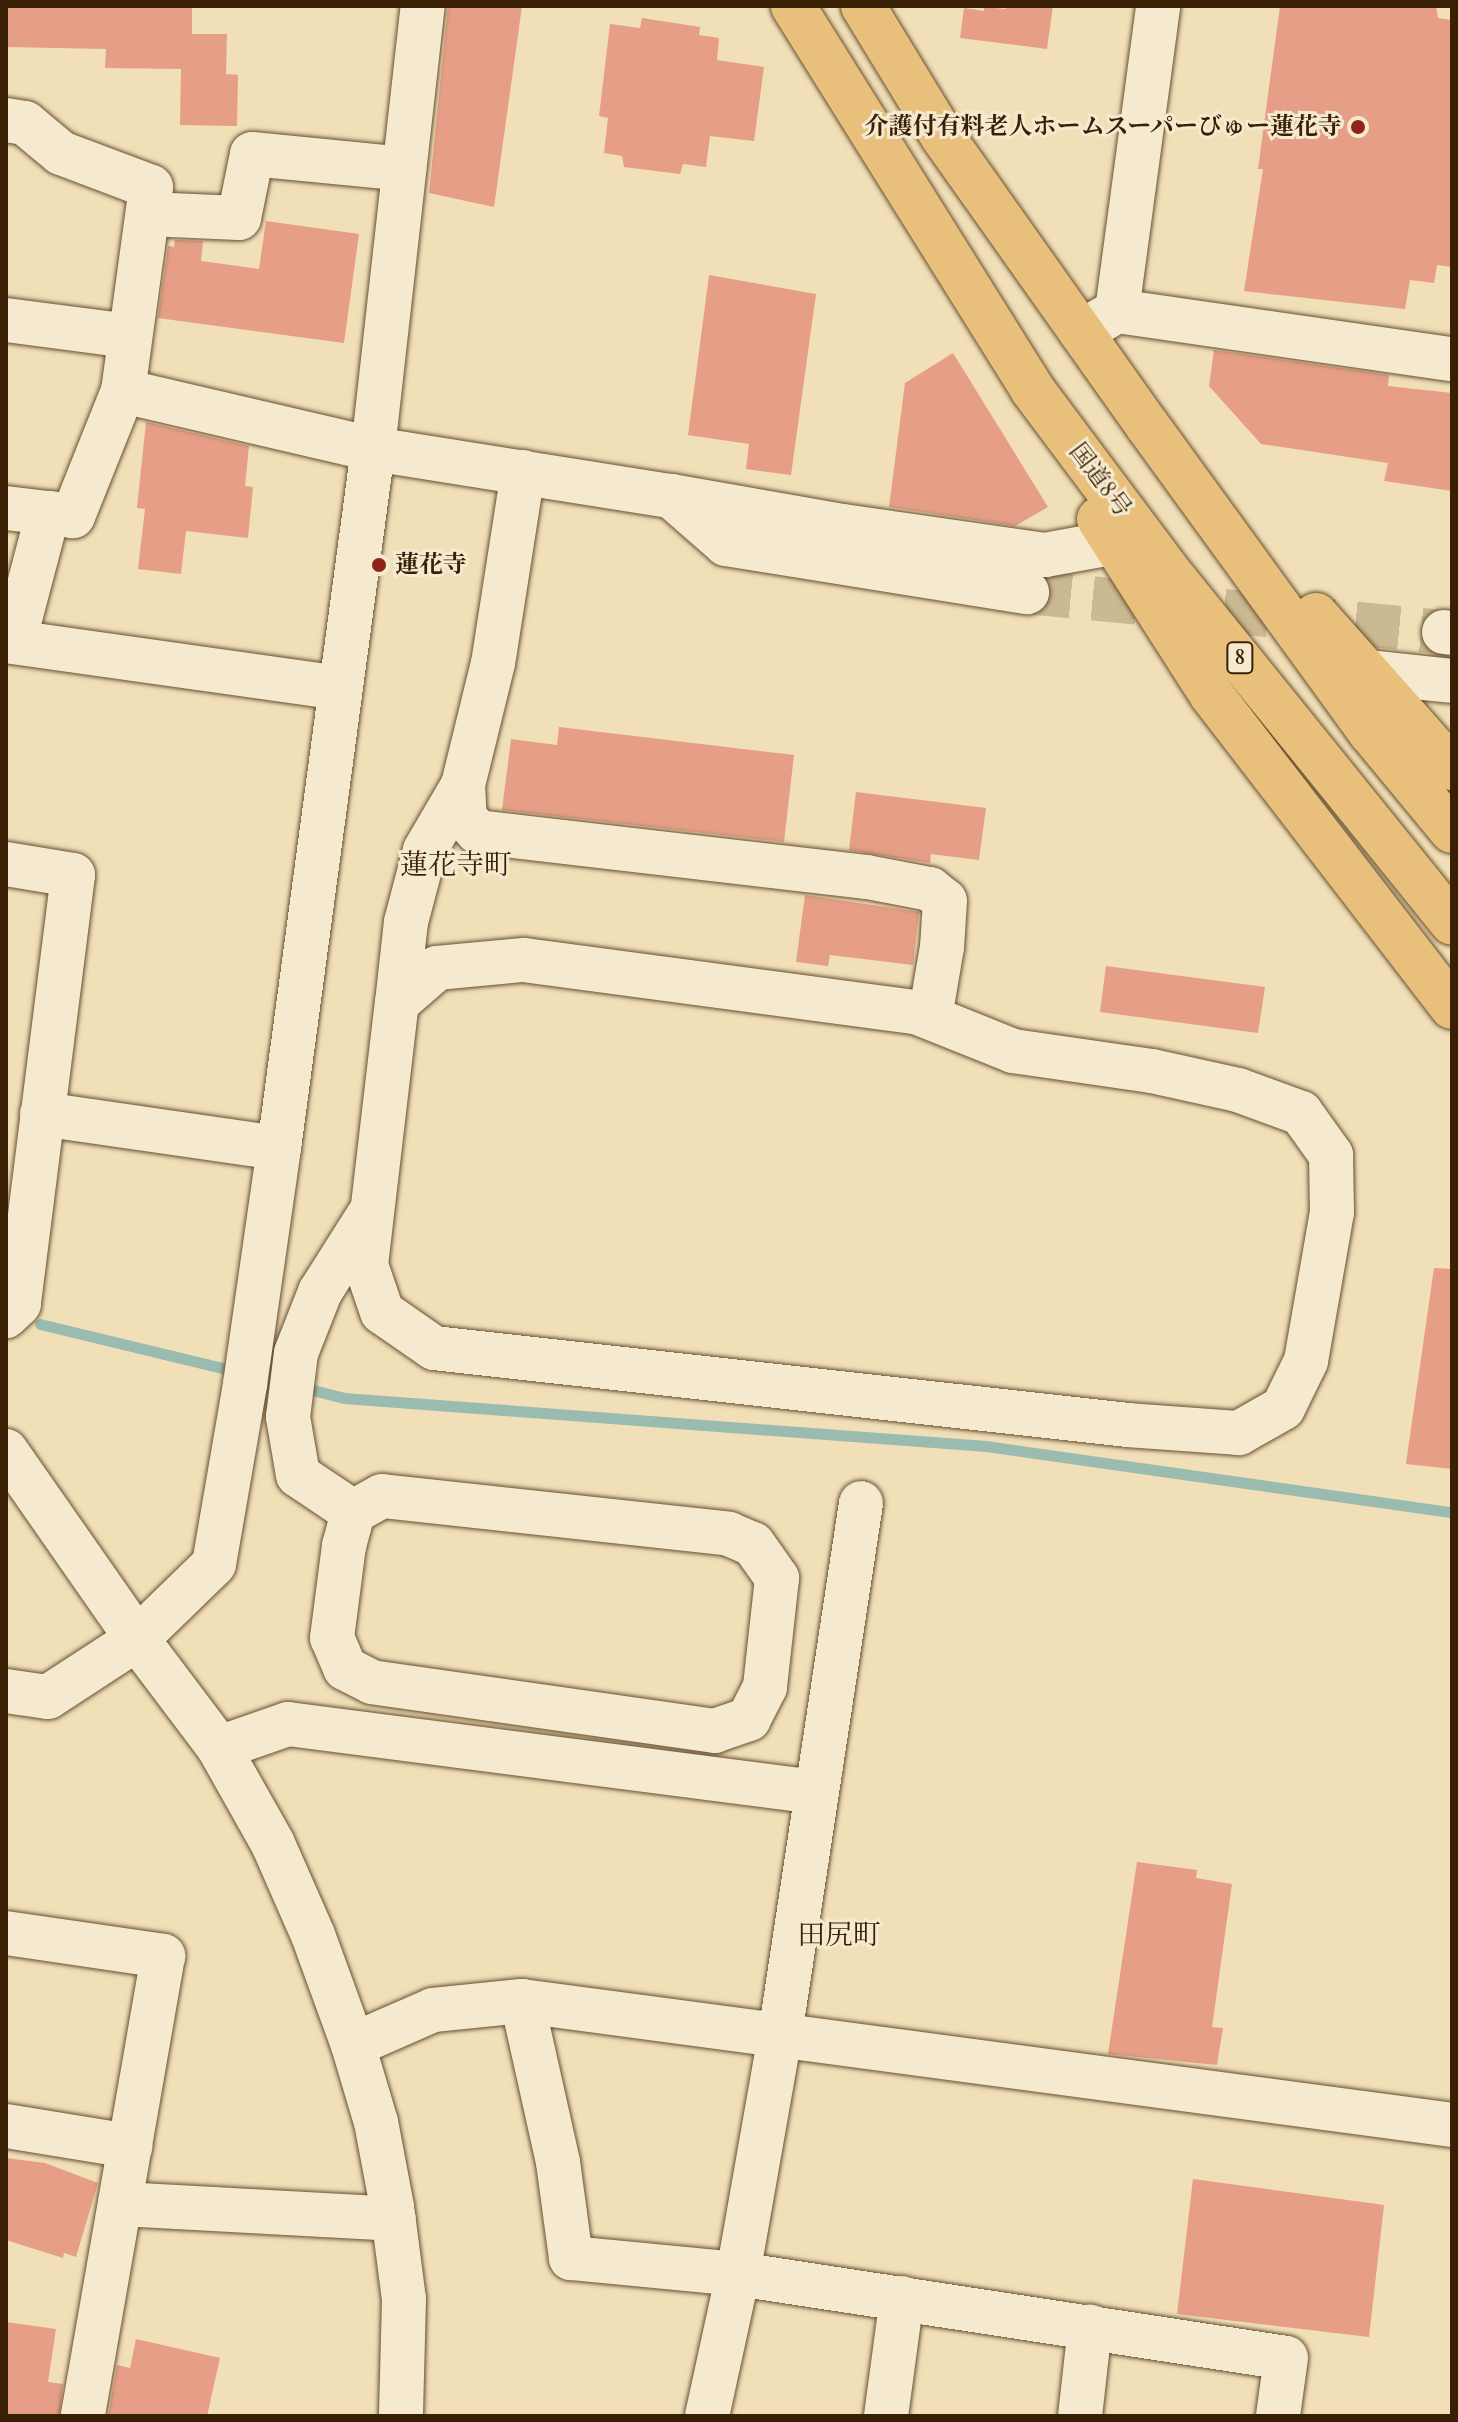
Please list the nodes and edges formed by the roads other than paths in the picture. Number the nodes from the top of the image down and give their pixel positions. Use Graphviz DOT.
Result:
graph roads {
  1 [pos="423,6"];
  2 [pos="793,6"];
  3 [pos="863,6"];
  4 [pos="1158,6"];
  5 [pos="6,120"];
  6 [pos="404,169"];
  7 [pos="148,214"];
  8 [pos="6,320"];
  9 [pos="1099,322"];
  10 [pos="130,336"];
  11 [pos="1452,359"];
  12 [pos="1032,389"];
  13 [pos="123,391"];
  14 [pos="1147,425"];
  15 [pos="373,449"];
  16 [pos="523,472"];
  17 [pos="671,496"];
  18 [pos="27,510"];
  19 [pos="1111,543"];
  20 [pos="1027,592"];
  21 [pos="10,642"];
  22 [pos="1367,672"];
  23 [pos="1452,681"];
  24 [pos="340,688"];
  25 [pos="1452,768"];
  26 [pos="463,785"];
  27 [pos="1452,831"];
  28 [pos="6,864"];
  29 [pos="1452,923"];
  30 [pos="397,1003"];
  31 [pos="1452,1007"];
  32 [pos="930,1017"];
  33 [pos="42,1114"];
  34 [pos="279,1148"];
  35 [pos="372,1210"];
  36 [pos="6,1316"];
  37 [pos="6,1451"];
  38 [pos="861,1503"];
  39 [pos="353,1512"];
  40 [pos="137,1639"];
  41 [pos="6,1691"];
  42 [pos="219,1748"];
  43 [pos="816,1792"];
  44 [pos="6,1933"];
  45 [pos="522,2001"];
  46 [pos="780,2035"];
  47 [pos="353,2045"];
  48 [pos="1452,2125"];
  49 [pos="6,2126"];
  50 [pos="130,2146"];
  51 [pos="120,2204"];
  52 [pos="394,2219"];
  53 [pos="738,2274"];
  54 [pos="902,2298"];
  55 [pos="1090,2327"];
  56 [pos="83,2416"];
  57 [pos="401,2416"];
  58 [pos="707,2416"];
  59 [pos="886,2416"];
  60 [pos="1080,2416"];
  61 [pos="1278,2416"];
  1 -- 6 [label="street"];
  2 -- 12 [label="highway, 国道8号 / 8"];
  3 -- 9 [label="highway"];
  4 -- 9 [label="street"];
  5 -- 7 [label="street"];
  6 -- 7 [label="street"];
  6 -- 15 [label="street"];
  7 -- 10 [label="street"];
  8 -- 10 [label="street"];
  9 -- 11 [label="street"];
  9 -- 14 [label="highway"];
  10 -- 13 [label="street"];
  12 -- 19 [label="highway, 8"];
  12 -- 29 [label="highway, 国道8号 / 8"];
  13 -- 15 [label="street"];
  13 -- 18 [label="street"];
  14 -- 22 [label="highway"];
  14 -- 27 [label="highway"];
  15 -- 16 [label="street"];
  15 -- 24 [label="street"];
  16 -- 17 [label="street"];
  16 -- 26 [label="street"];
  17 -- 19 [label="street"];
  17 -- 20 [label="street"];
  18 -- 21 [label="street"];
  19 -- 31 [label="highway, 8"];
  21 -- 24 [label="street"];
  22 -- 23 [label="street"];
  22 -- 25 [label="highway"];
  24 -- 34 [label="street"];
  26 -- 30 [label="street"];
  26 -- 32 [label="street"];
  28 -- 33 [label="street"];
  30 -- 32 [label="street"];
  30 -- 35 [label="street"];
  32 -- 35 [label="street"];
  33 -- 34 [label="street"];
  33 -- 36 [label="street"];
  34 -- 40 [label="street"];
  35 -- 39 [label="street"];
  37 -- 40 [label="street"];
  38 -- 43 [label="street"];
  39 -- 39 [label="street"];
  40 -- 41 [label="street"];
  40 -- 42 [label="street"];
  42 -- 43 [label="street"];
  42 -- 47 [label="street"];
  43 -- 46 [label="street"];
  44 -- 50 [label="street"];
  45 -- 46 [label="street"];
  45 -- 47 [label="street"];
  45 -- 53 [label="street"];
  46 -- 48 [label="street"];
  46 -- 53 [label="street"];
  47 -- 52 [label="street"];
  49 -- 50 [label="street"];
  50 -- 51 [label="street"];
  51 -- 52 [label="street"];
  51 -- 56 [label="street"];
  52 -- 57 [label="street"];
  53 -- 54 [label="street"];
  53 -- 58 [label="street"];
  54 -- 55 [label="street"];
  54 -- 59 [label="street"];
  55 -- 60 [label="street"];
  55 -- 61 [label="street"];
}
